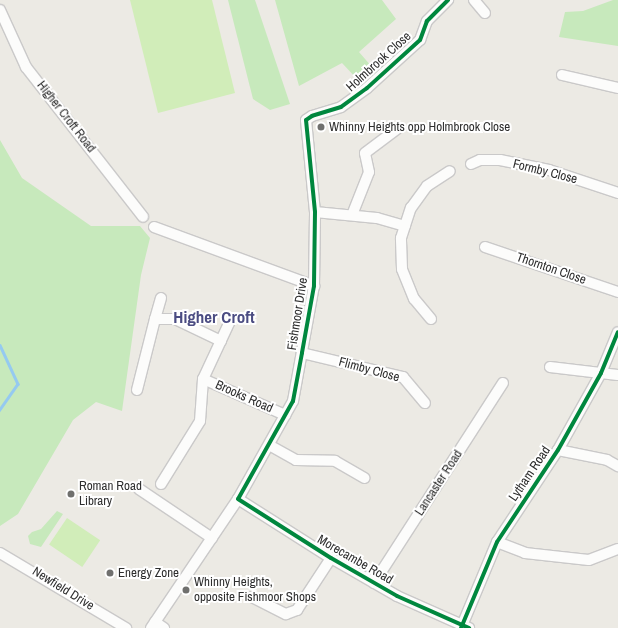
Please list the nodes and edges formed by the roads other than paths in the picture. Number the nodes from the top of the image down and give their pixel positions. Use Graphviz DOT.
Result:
graph roads {
  1 [pos="448,0"];
  2 [pos="474,0"];
  3 [pos="0,10"];
  4 [pos="485,13"];
  5 [pos="562,75"];
  6 [pos="618,88"];
  7 [pos="307,118"];
  8 [pos="397,129"];
  9 [pos="471,164"];
  10 [pos="450,171"];
  11 [pos="618,193"];
  12 [pos="316,212"];
  13 [pos="352,214"];
  14 [pos="143,217"];
  15 [pos="405,226"];
  16 [pos="154,227"];
  17 [pos="485,247"];
  18 [pos="314,286"];
  19 [pos="618,292"];
  20 [pos="161,298"];
  21 [pos="155,319"];
  22 [pos="231,319"];
  23 [pos="431,319"];
  24 [pos="618,332"];
  25 [pos="221,341"];
  26 [pos="302,353"];
  27 [pos="550,366"];
  28 [pos="601,373"];
  29 [pos="618,374"];
  30 [pos="203,379"];
  31 [pos="503,383"];
  32 [pos="137,390"];
  33 [pos="425,403"];
  34 [pos="285,415"];
  35 [pos="269,445"];
  36 [pos="558,450"];
  37 [pos="618,466"];
  38 [pos="365,478"];
  39 [pos="161,484"];
  40 [pos="139,489"];
  41 [pos="238,499"];
  42 [pos="212,538"];
  43 [pos="497,542"];
  44 [pos="618,549"];
  45 [pos="0,552"];
  46 [pos="330,558"];
  47 [pos="374,583"];
  48 [pos="252,597"];
  49 [pos="153,625"];
  50 [pos="126,628"];
  51 [pos="164,628"];
  52 [pos="464,628"];
  1 -- 7 [label="street, Holmbrook Close"];
  2 -- 4 [label="street"];
  3 -- 14 [label="street, Higher Croft Road"];
  5 -- 6 [label="street"];
  7 -- 12 [label="street, Fishmoor Drive"];
  8 -- 13 [label="street"];
  9 -- 11 [label="street, Formby Close"];
  10 -- 15 [label="street"];
  12 -- 13 [label="street"];
  12 -- 18 [label="street, Fishmoor Drive"];
  13 -- 15 [label="street"];
  15 -- 23 [label="street"];
  16 -- 18 [label="street"];
  17 -- 19 [label="street, Thornton Close"];
  18 -- 26 [label="street, Fishmoor Drive"];
  20 -- 21 [label="street"];
  21 -- 25 [label="street"];
  21 -- 32 [label="street"];
  22 -- 25 [label="street, Brooks Road"];
  24 -- 28 [label="street, Lytham Road"];
  25 -- 30 [label="street, Brooks Road"];
  26 -- 33 [label="street, Flimby Close"];
  26 -- 34 [label="street, Fishmoor Drive"];
  27 -- 28 [label="street"];
  28 -- 29 [label="street"];
  28 -- 36 [label="street, Lytham Road"];
  30 -- 34 [label="street, Brooks Road"];
  30 -- 39 [label="street, Brooks Road"];
  31 -- 47 [label="street, Lancaster Road"];
  34 -- 35 [label="street, Fishmoor Drive"];
  35 -- 38 [label="street"];
  35 -- 41 [label="street, Fishmoor Drive"];
  36 -- 37 [label="street"];
  36 -- 43 [label="street, Lytham Road"];
  40 -- 42 [label="street"];
  41 -- 42 [label="street, Fishmoor Drive"];
  41 -- 46 [label="street, Morecambe Road"];
  42 -- 49 [label="street, Fishmoor Drive"];
  43 -- 44 [label="street"];
  43 -- 52 [label="street, Lytham Road"];
  45 -- 50 [label="street, Newfield Drive"];
  46 -- 47 [label="street, Morecambe Road"];
  46 -- 48 [label="street"];
  47 -- 52 [label="street, Morecambe Road"];
  49 -- 51 [label="street"];
}
